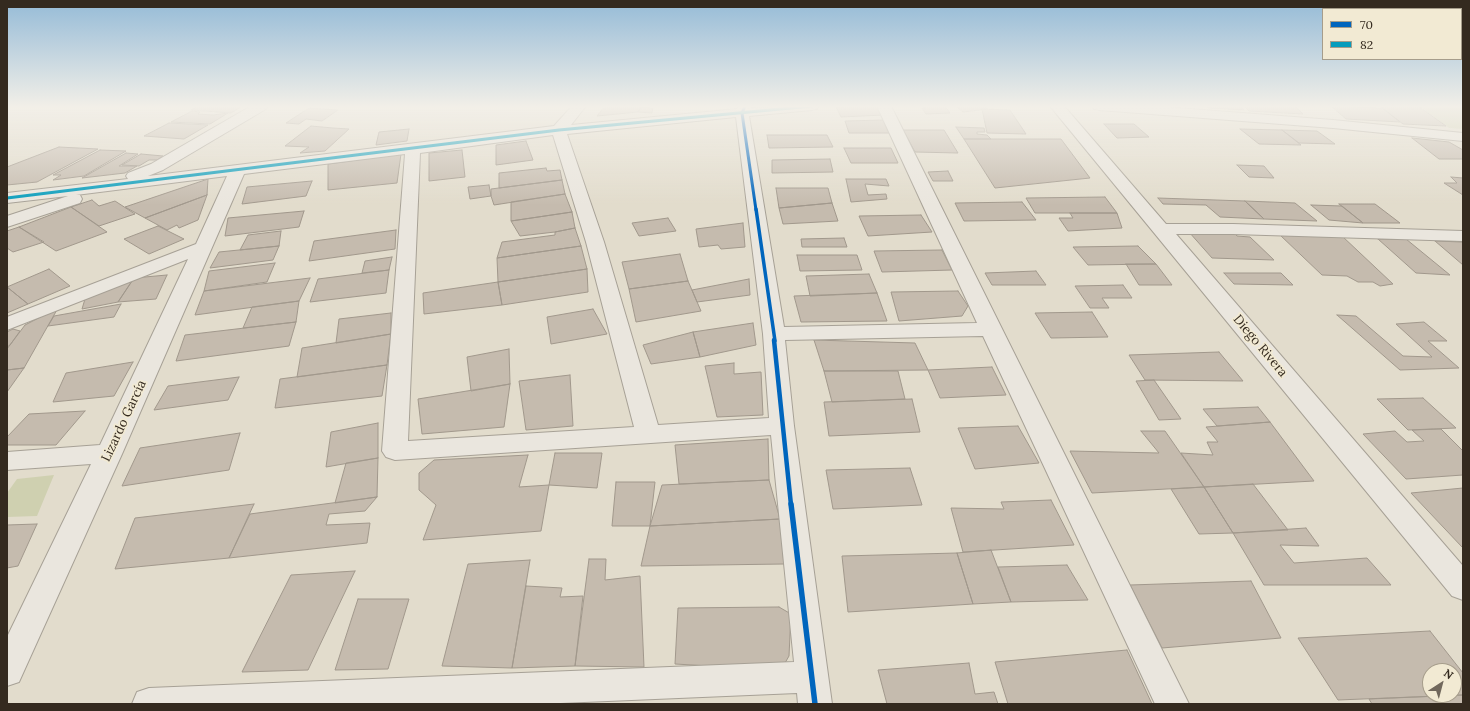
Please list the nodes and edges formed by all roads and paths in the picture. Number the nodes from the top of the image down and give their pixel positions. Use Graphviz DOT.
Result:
graph roads {
  1 [pos="204,139"];
  2 [pos="488,139"];
  3 [pos="562,139"];
  4 [pos="748,139"];
  5 [pos="901,139"];
  6 [pos="1085,139"];
  7 [pos="413,149"];
  8 [pos="238,170"];
  9 [pos="109,186"];
  10 [pos="7,198"];
  11 [pos="7,222"];
  12 [pos="1161,229"];
  13 [pos="1463,236"];
  14 [pos="204,247"];
  15 [pos="7,324"];
  16 [pos="990,329"];
  17 [pos="774,334"];
  18 [pos="782,426"];
  19 [pos="648,435"];
  20 [pos="109,454"];
  21 [pos="7,461"];
  22 [pos="1463,587"];
  23 [pos="7,671"];
  24 [pos="813,690"];
  25 [pos="149,704"];
  26 [pos="1172,704"];
  1 -- 9 [label="street"];
  2 -- 7 [label="street"];
  3 -- 19 [label="street"];
  4 -- 17 [label="street"];
  5 -- 16 [label="street"];
  6 -- 12 [label="street, Diego Rivera"];
  7 -- 8 [label="street"];
  7 -- 19 [label="street"];
  8 -- 9 [label="street"];
  8 -- 14 [label="street, Lizardo García"];
  9 -- 10 [label="street"];
  9 -- 11 [label="street"];
  12 -- 13 [label="street"];
  12 -- 22 [label="street, Diego Rivera"];
  14 -- 15 [label="street"];
  14 -- 20 [label="street, Lizardo García"];
  16 -- 17 [label="street"];
  16 -- 26 [label="street"];
  17 -- 18 [label="street"];
  18 -- 19 [label="street"];
  18 -- 24 [label="street"];
  20 -- 21 [label="street"];
  20 -- 23 [label="street, Lizardo García"];
  24 -- 25 [label="street"];
}
